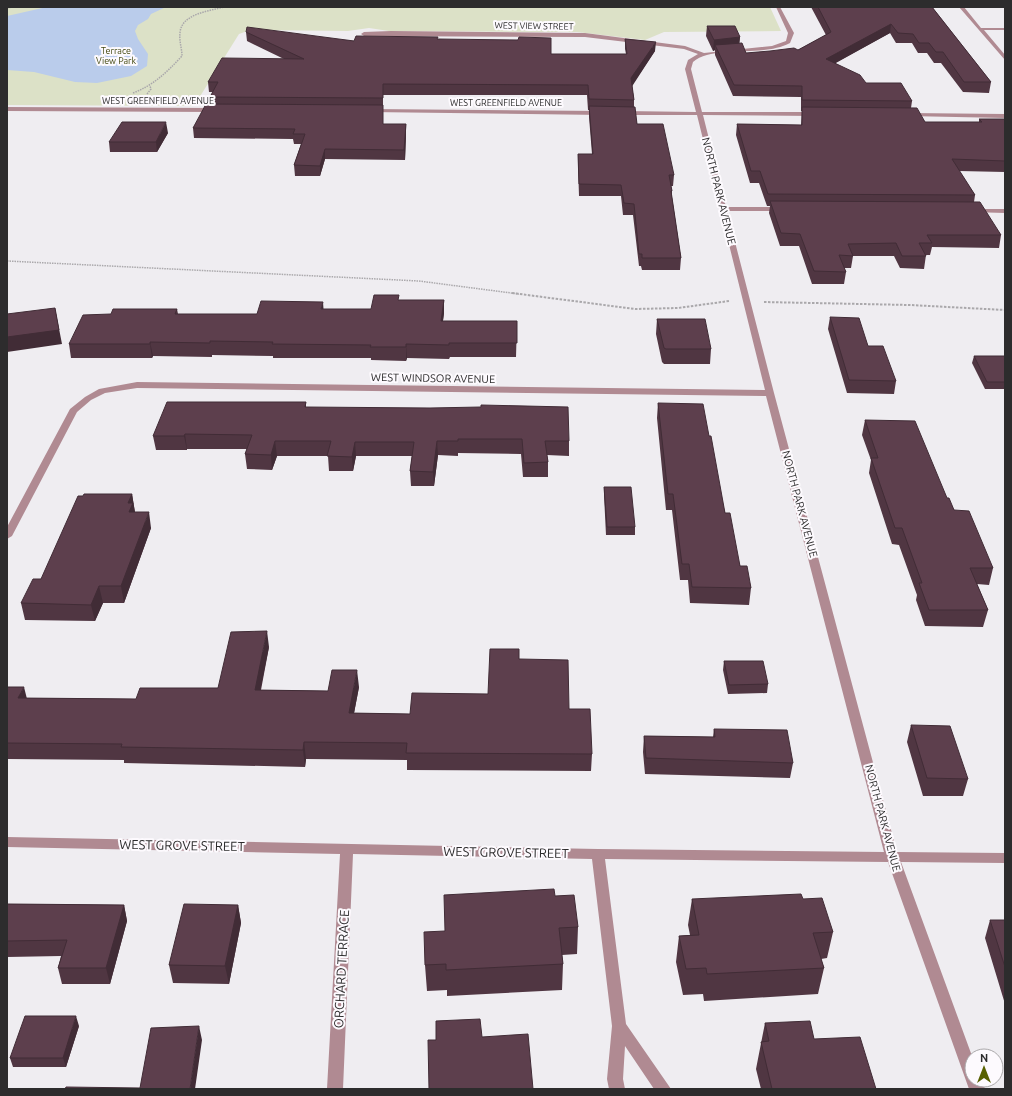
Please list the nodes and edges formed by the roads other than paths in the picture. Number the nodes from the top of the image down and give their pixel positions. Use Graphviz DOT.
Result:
graph roads {
  1 [pos="778,7"];
  2 [pos="961,7"];
  3 [pos="980,29"];
  4 [pos="1005,29"];
  5 [pos="364,34"];
  6 [pos="703,54"];
  7 [pos="1005,58"];
  8 [pos="7,109"];
  9 [pos="226,111"];
  10 [pos="367,111"];
  11 [pos="612,113"];
  12 [pos="620,113"];
  13 [pos="699,114"];
  14 [pos="825,114"];
  15 [pos="903,115"];
  16 [pos="1005,116"];
  17 [pos="724,209"];
  18 [pos="787,209"];
  19 [pos="966,210"];
  20 [pos="1005,211"];
  21 [pos="770,393"];
  22 [pos="7,536"];
  23 [pos="7,842"];
  24 [pos="347,848"];
  25 [pos="598,854"];
  26 [pos="892,856"];
  27 [pos="1005,858"];
  28 [pos="619,1026"];
  29 [pos="964,1054"];
  30 [pos="335,1089"];
  31 [pos="616,1089"];
  32 [pos="663,1089"];
  1 -- 6 [label="street"];
  2 -- 3 [label="street"];
  3 -- 4 [label="street"];
  3 -- 7 [label="street"];
  5 -- 6 [label="street, WEST VIEW STREET"];
  6 -- 13 [label="street, NORTH PARK AVENUE"];
  8 -- 9 [label="street, WEST GREENFIELD AVENUE"];
  10 -- 11 [label="street, WEST GREENFIELD AVENUE"];
  12 -- 13 [label="street"];
  13 -- 14 [label="street"];
  13 -- 17 [label="street, NORTH PARK AVENUE"];
  15 -- 16 [label="street"];
  17 -- 18 [label="street"];
  17 -- 21 [label="street, NORTH PARK AVENUE"];
  19 -- 20 [label="street"];
  21 -- 22 [label="street, WEST WINDSOR AVENUE"];
  21 -- 26 [label="street, NORTH PARK AVENUE"];
  23 -- 24 [label="street, WEST GROVE STREET"];
  24 -- 25 [label="street, WEST GROVE STREET"];
  24 -- 30 [label="street, ORCHARD TERRACE"];
  25 -- 26 [label="street, WEST GROVE STREET"];
  25 -- 28 [label="street"];
  26 -- 27 [label="street, WEST GROVE STREET"];
  26 -- 29 [label="street, NORTH PARK AVENUE"];
  28 -- 31 [label="street"];
  28 -- 32 [label="street"];
}
